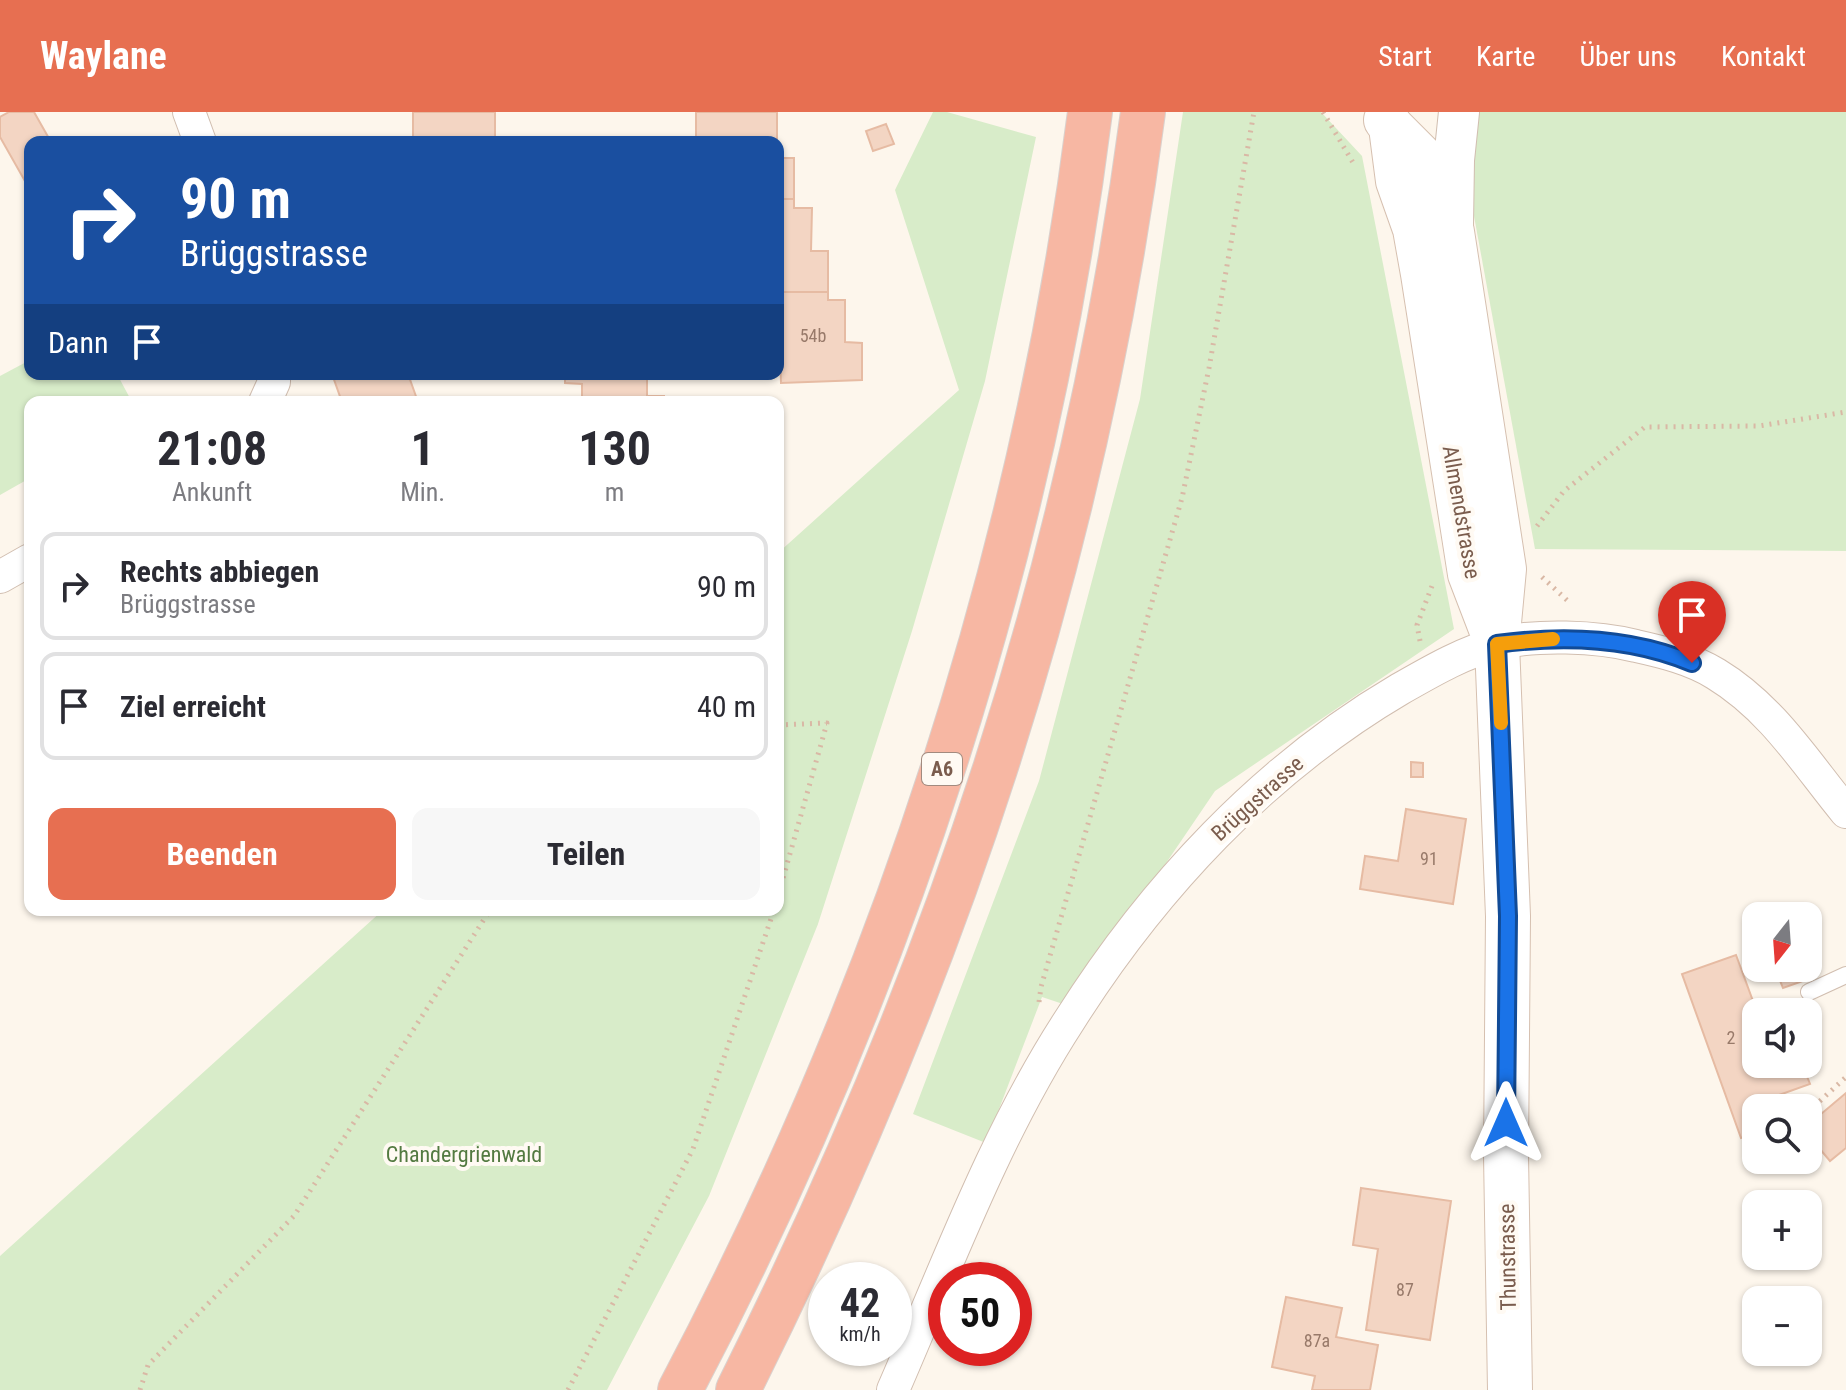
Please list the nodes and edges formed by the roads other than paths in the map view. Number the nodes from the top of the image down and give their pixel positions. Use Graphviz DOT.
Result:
graph roads {
  1 [pos="189,112"];
  2 [pos="1090,112"];
  3 [pos="1143,112"];
  4 [pos="1459,112"];
  5 [pos="1386,120"];
  6 [pos="198,136"];
  7 [pos="1452,232"];
  8 [pos="24,563"];
  9 [pos="0,577"];
  10 [pos="1497,644"];
  11 [pos="1846,812"];
  12 [pos="1846,975"];
  13 [pos="1809,992"];
  14 [pos="680,1390"];
  15 [pos="738,1390"];
  16 [pos="893,1390"];
  17 [pos="1510,1390"];
  1 -- 6 [label="street"];
  2 -- 14 [label="highway, A6"];
  3 -- 15 [label="highway, A6"];
  4 -- 7 [label="street"];
  5 -- 7 [label="main road"];
  5 -- 10 [label="main road, Allmendstrasse"];
  7 -- 10 [label="main road, Allmendstrasse"];
  8 -- 9 [label="street"];
  10 -- 11 [label="street, Brüggstrasse"];
  10 -- 16 [label="street, Brüggstrasse"];
  10 -- 17 [label="main road, Thunstrasse"];
  12 -- 13 [label="lane"];
}
